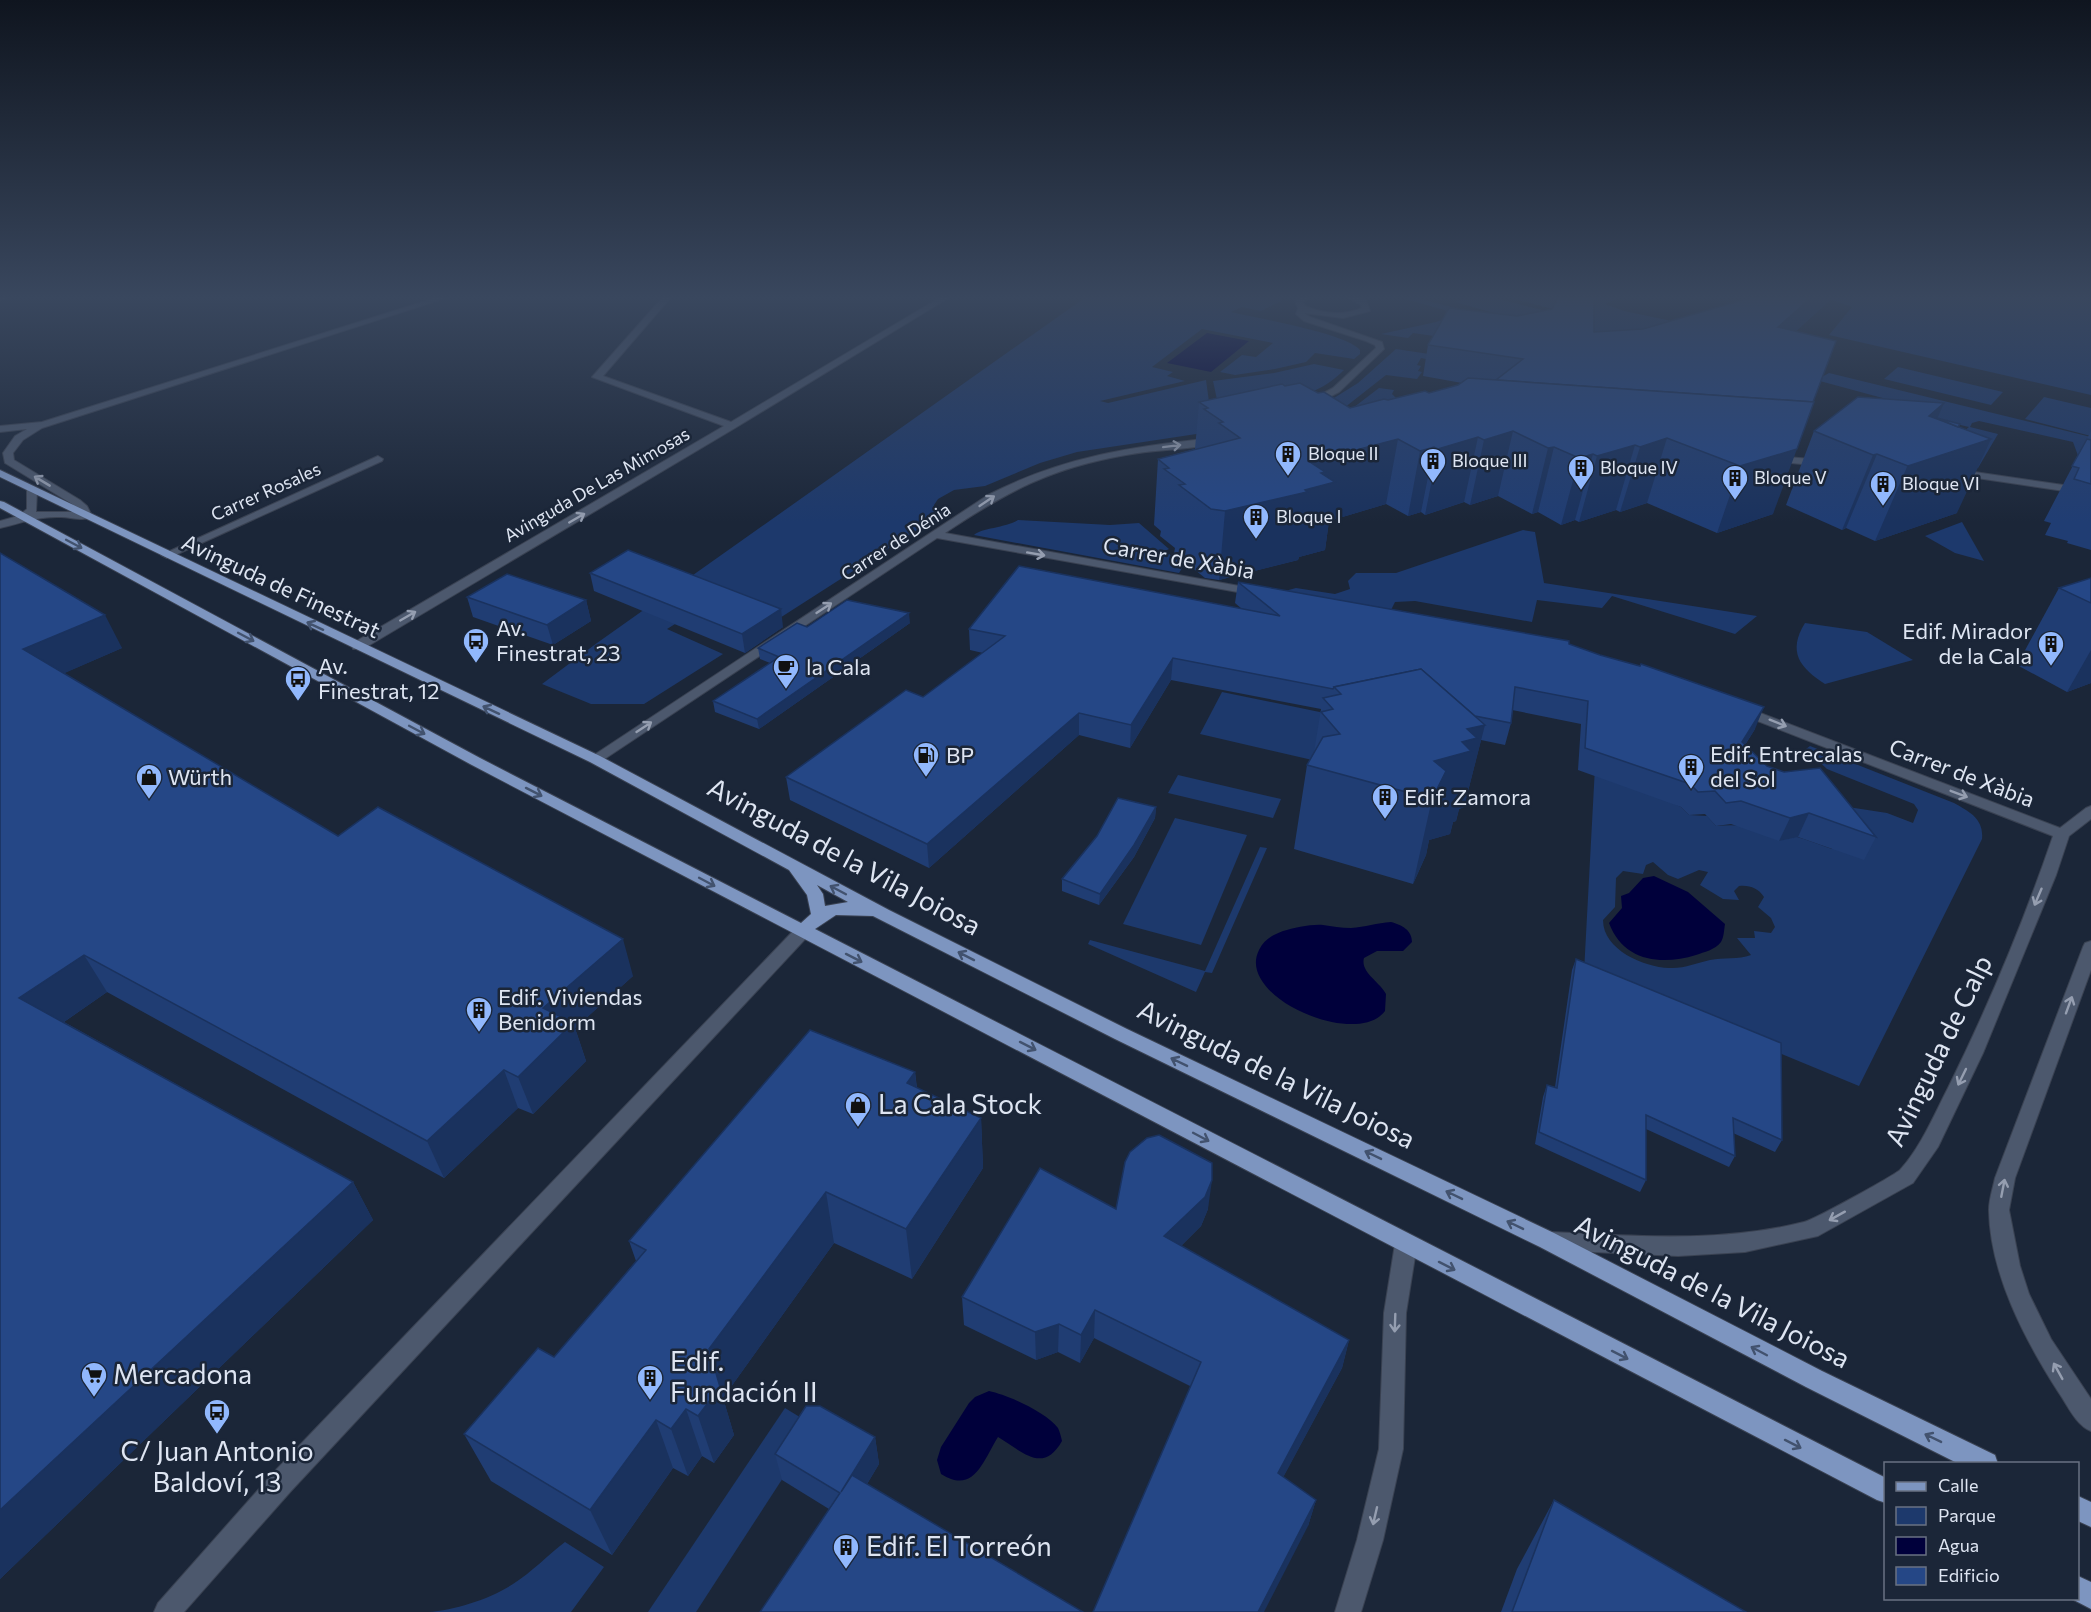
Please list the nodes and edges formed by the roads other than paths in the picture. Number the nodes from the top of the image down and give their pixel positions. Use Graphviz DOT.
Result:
graph roads {
  1 [pos="207,372"];
  2 [pos="601,372"];
  3 [pos="821,372"];
  4 [pos="1355,372"];
  5 [pos="1298,411"];
  6 [pos="43,424"];
  7 [pos="732,426"];
  8 [pos="0,429"];
  9 [pos="19,438"];
  10 [pos="0,439"];
  11 [pos="1230,440"];
  12 [pos="0,447"];
  13 [pos="1765,458"];
  14 [pos="378,459"];
  15 [pos="1831,463"];
  16 [pos="1946,472"];
  17 [pos="0,473"];
  18 [pos="32,490"];
  19 [pos="2091,492"];
  20 [pos="0,504"];
  21 [pos="23,516"];
  22 [pos="87,516"];
  23 [pos="0,525"];
  24 [pos="938,536"];
  25 [pos="167,555"];
  26 [pos="1267,596"];
  27 [pos="358,646"];
  28 [pos="1732,706"];
  29 [pos="544,734"];
  30 [pos="595,759"];
  31 [pos="2091,811"];
  32 [pos="2062,834"];
  33 [pos="794,866"];
  34 [pos="883,914"];
  35 [pos="819,915"];
  36 [pos="802,932"];
  37 [pos="2091,946"];
  38 [pos="1547,1240"];
  39 [pos="1406,1244"];
  40 [pos="2091,1419"];
  41 [pos="1982,1462"];
  42 [pos="1884,1490"];
  43 [pos="167,1612"];
  44 [pos="1348,1612"];
  1 -- 6 [label="street"];
  2 -- 7 [label="street"];
  3 -- 7 [label="street, Avinguda De Las Mimosas"];
  4 -- 5 [label="street"];
  6 -- 8 [label="street"];
  6 -- 9 [label="street"];
  6 -- 10 [label="street"];
  27 -- 7 [label="street, Avinguda De Las Mimosas, one-way"];
  9 -- 12 [label="street"];
  22 -- 9 [label="street, one-way"];
  24 -- 11 [label="street, Carrer de Dénia, one-way"];
  13 -- 15 [label="street"];
  14 -- 25 [label="street, Carrer Rosales"];
  16 -- 19 [label="street"];
  17 -- 18 [label="main road, Avinguda de Finestrat"];
  18 -- 21 [label="street"];
  18 -- 22 [label="main road, Avinguda de Finestrat"];
  20 -- 21 [label="main road"];
  21 -- 22 [label="street"];
  21 -- 23 [label="street"];
  21 -- 36 [label="main road, one-way"];
  22 -- 25 [label="main road, Avinguda de Finestrat"];
  24 -- 26 [label="street, Carrer de Xàbia, one-way"];
  30 -- 24 [label="street, Carrer de Dénia, one-way"];
  27 -- 25 [label="main road, Avinguda de Finestrat, one-way"];
  29 -- 27 [label="main road, Avinguda de Finestrat, one-way"];
  28 -- 32 [label="street, Carrer de Xàbia, one-way"];
  29 -- 30 [label="main road, Avinguda de la Vila Joiosa"];
  30 -- 33 [label="main road, Avinguda de la Vila Joiosa"];
  31 -- 32 [label="street, Avinguda de Calp"];
  32 -- 38 [label="street, Avinguda de Calp, one-way"];
  34 -- 33 [label="main road, Avinguda de la Vila Joiosa, one-way"];
  33 -- 35 [label="main road, Avinguda de la Vila Joiosa"];
  34 -- 35 [label="main road, Avinguda de la Vila Joiosa"];
  38 -- 34 [label="main road, Avinguda de la Vila Joiosa, one-way"];
  35 -- 36 [label="main road"];
  36 -- 39 [label="main road, one-way"];
  36 -- 43 [label="street"];
  40 -- 37 [label="street, one-way"];
  41 -- 38 [label="main road, Avinguda de la Vila Joiosa, one-way"];
  39 -- 42 [label="main road, one-way"];
  39 -- 44 [label="street, one-way"];
}
